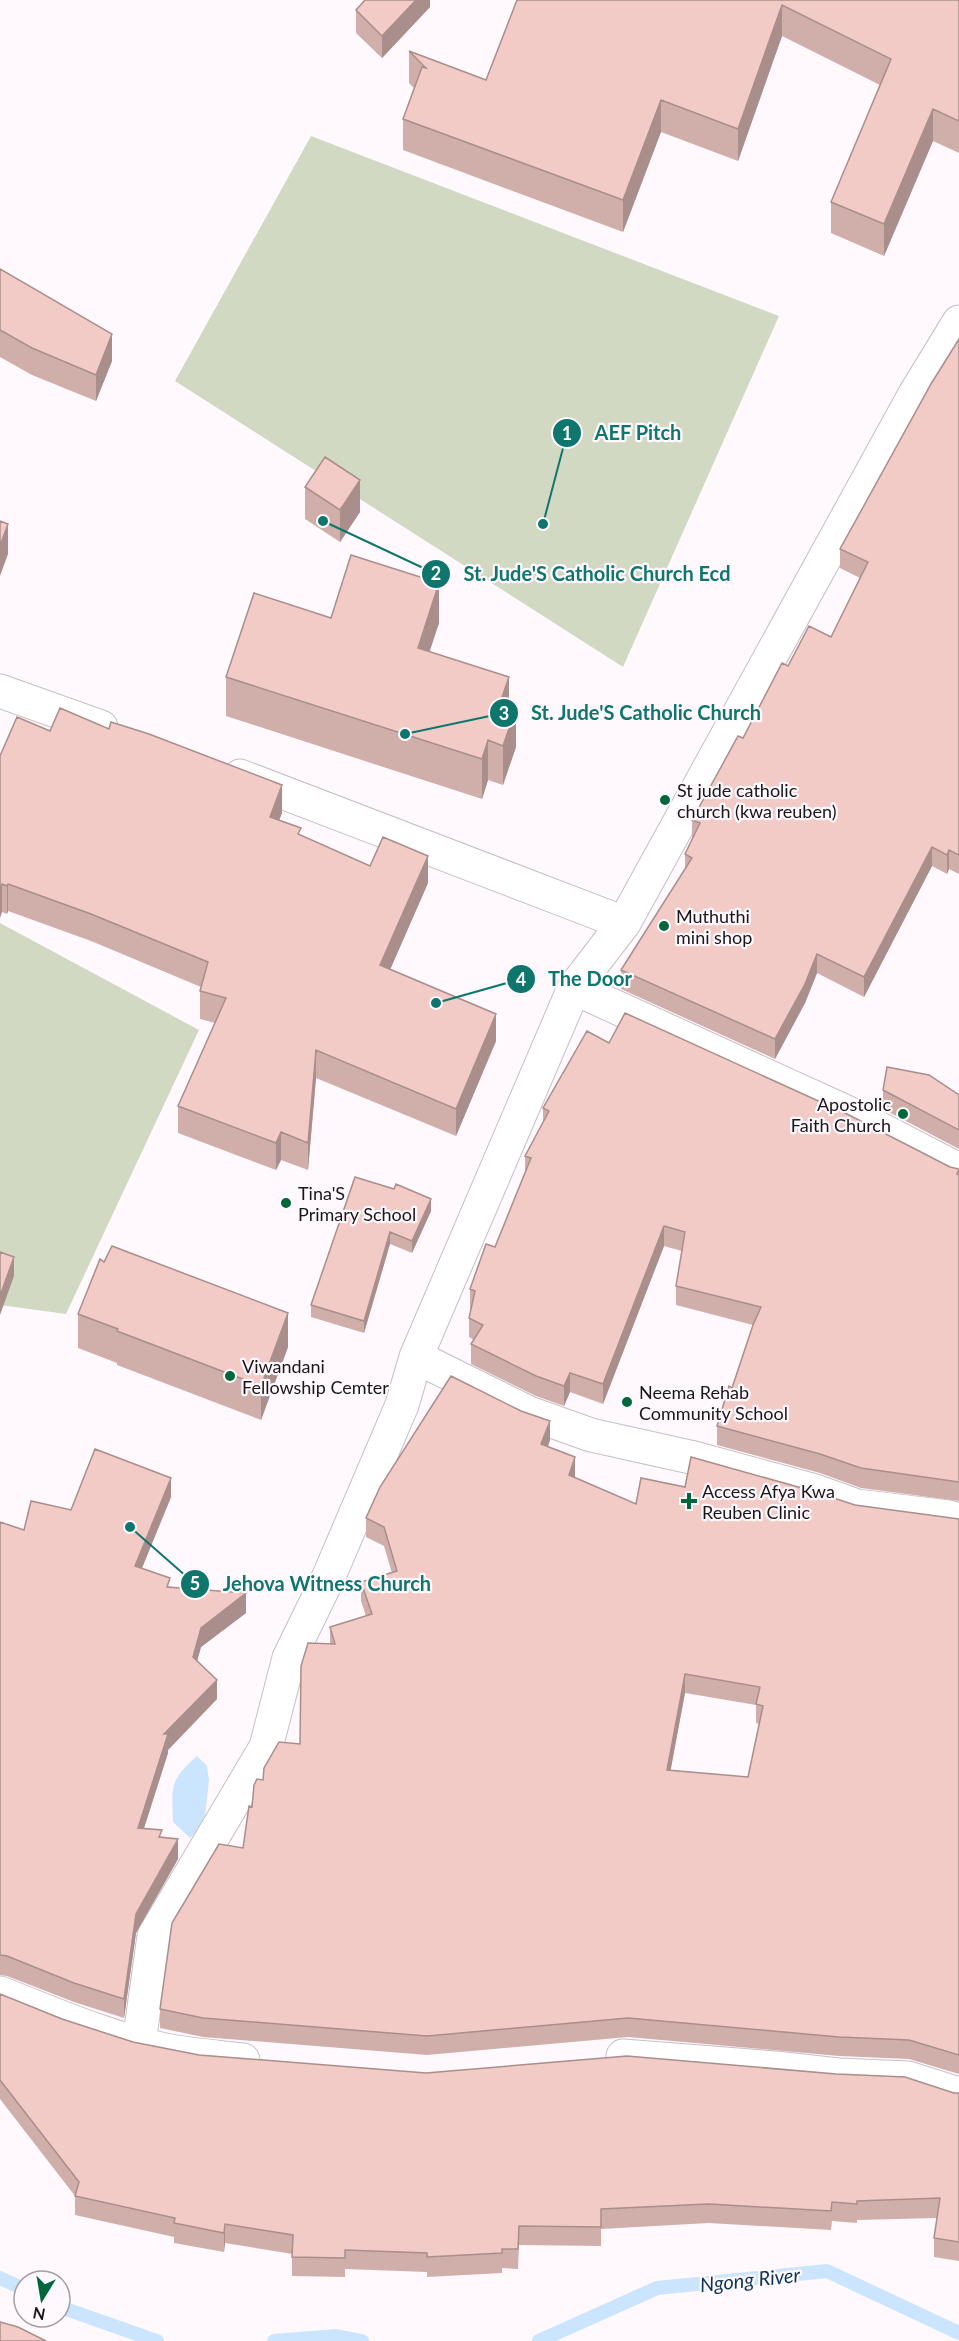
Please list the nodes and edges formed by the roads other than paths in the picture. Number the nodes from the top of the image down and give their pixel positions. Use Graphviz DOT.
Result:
graph roads {
  1 [pos="959,322"];
  2 [pos="0,692"];
  3 [pos="134,737"];
  4 [pos="211,765"];
  5 [pos="624,924"];
  6 [pos="574,988"];
  7 [pos="959,1170"];
  8 [pos="416,1357"];
  9 [pos="959,1520"];
  10 [pos="0,1993"];
  11 [pos="139,2043"];
  12 [pos="592,2059"];
  13 [pos="269,2062"];
  14 [pos="959,2094"];
  1 -- 5 [label="street"];
  2 -- 3 [label="street"];
  4 -- 5 [label="street"];
  5 -- 6 [label="street"];
  6 -- 7 [label="street"];
  6 -- 8 [label="street"];
  8 -- 9 [label="street"];
  8 -- 11 [label="street"];
  10 -- 11 [label="street"];
  11 -- 13 [label="street"];
  12 -- 14 [label="street"];
}
